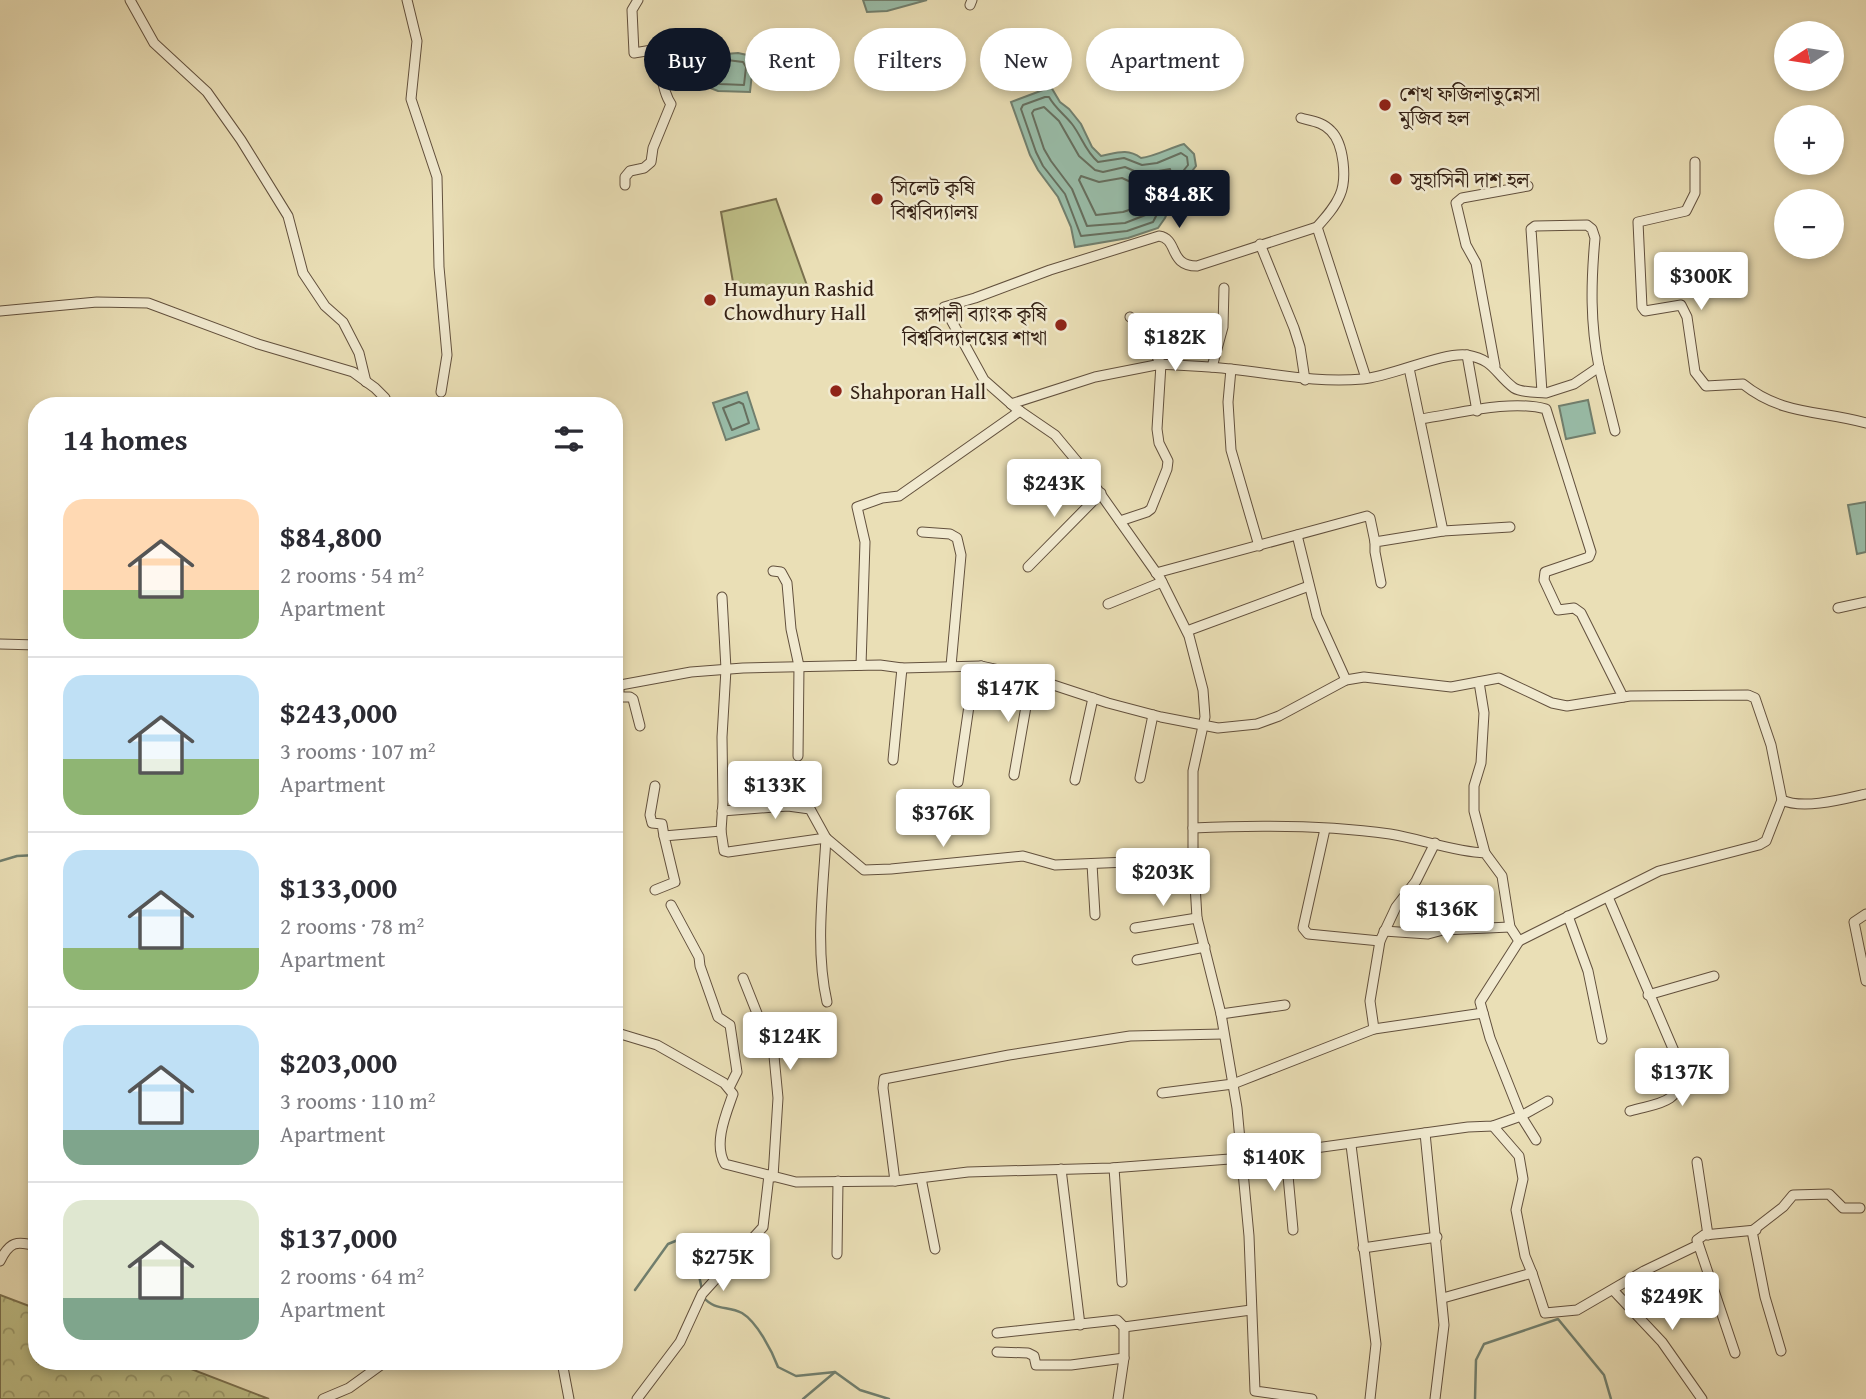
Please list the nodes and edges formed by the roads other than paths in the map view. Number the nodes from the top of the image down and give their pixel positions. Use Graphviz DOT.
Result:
graph roads {
  1 [pos="130,0"];
  2 [pos="407,0"];
  3 [pos="638,0"];
  4 [pos="1301,118"];
  5 [pos="1695,162"];
  6 [pos="625,185"];
  7 [pos="1528,186"];
  8 [pos="1317,227"];
  9 [pos="1260,244"];
  10 [pos="1224,288"];
  11 [pos="0,311"];
  12 [pos="1130,317"];
  13 [pos="1466,355"];
  14 [pos="1161,364"];
  15 [pos="1212,367"];
  16 [pos="1599,367"];
  17 [pos="1409,368"];
  18 [pos="1495,368"];
  19 [pos="1231,369"];
  20 [pos="1366,379"];
  21 [pos="1305,380"];
  22 [pos="366,382"];
  23 [pos="441,392"];
  24 [pos="1542,392"];
  25 [pos="384,397"];
  26 [pos="1011,404"];
  27 [pos="1020,411"];
  28 [pos="1477,411"];
  29 [pos="1420,419"];
  30 [pos="1866,423"];
  31 [pos="1615,431"];
  32 [pos="1101,493"];
  33 [pos="1121,521"];
  34 [pos="1510,527"];
  35 [pos="1443,531"];
  36 [pos="922,532"];
  37 [pos="1297,536"];
  38 [pos="1375,542"];
  39 [pos="1259,546"];
  40 [pos="1028,567"];
  41 [pos="773,572"];
  42 [pos="1156,573"];
  43 [pos="1162,582"];
  44 [pos="1381,583"];
  45 [pos="1309,586"];
  46 [pos="722,597"];
  47 [pos="1866,602"];
  48 [pos="1108,604"];
  49 [pos="1838,608"];
  50 [pos="1186,631"];
  51 [pos="0,644"];
  52 [pos="28,645"];
  53 [pos="861,665"];
  54 [pos="799,666"];
  55 [pos="951,666"];
  56 [pos="981,666"];
  57 [pos="902,668"];
  58 [pos="726,669"];
  59 [pos="1031,678"];
  60 [pos="1346,681"];
  61 [pos="1479,682"];
  62 [pos="623,683"];
  63 [pos="623,697"];
  64 [pos="1623,697"];
  65 [pos="1093,698"];
  66 [pos="1153,715"];
  67 [pos="640,726"];
  68 [pos="1203,727"];
  69 [pos="798,756"];
  70 [pos="894,760"];
  71 [pos="1014,775"];
  72 [pos="1140,778"];
  73 [pos="1075,780"];
  74 [pos="958,782"];
  75 [pos="655,786"];
  76 [pos="1866,794"];
  77 [pos="1782,800"];
  78 [pos="722,811"];
  79 [pos="1193,828"];
  80 [pos="1325,828"];
  81 [pos="721,831"];
  82 [pos="664,836"];
  83 [pos="826,838"];
  84 [pos="1435,843"];
  85 [pos="1485,853"];
  86 [pos="1193,855"];
  87 [pos="1093,863"];
  88 [pos="655,890"];
  89 [pos="1608,897"];
  90 [pos="671,905"];
  91 [pos="1866,914"];
  92 [pos="1096,915"];
  93 [pos="1567,916"];
  94 [pos="1197,918"];
  95 [pos="1510,927"];
  96 [pos="1135,928"];
  97 [pos="1384,931"];
  98 [pos="1380,941"];
  99 [pos="1520,941"];
  100 [pos="1205,947"];
  101 [pos="1137,960"];
  102 [pos="1714,976"];
  103 [pos="743,978"];
  104 [pos="1866,981"];
  105 [pos="1648,995"];
  106 [pos="827,1002"];
  107 [pos="1285,1005"];
  108 [pos="1483,1013"];
  109 [pos="1221,1014"];
  110 [pos="1374,1029"];
  111 [pos="1223,1034"];
  112 [pos="623,1035"];
  113 [pos="1602,1038"];
  114 [pos="1233,1084"];
  115 [pos="729,1088"];
  116 [pos="1162,1093"];
  117 [pos="1548,1101"];
  118 [pos="1630,1111"];
  119 [pos="1521,1116"];
  120 [pos="1493,1126"];
  121 [pos="1425,1133"];
  122 [pos="1536,1140"];
  123 [pos="1351,1145"];
  124 [pos="1286,1154"];
  125 [pos="1243,1158"];
  126 [pos="1697,1162"];
  127 [pos="1114,1168"];
  128 [pos="1061,1170"];
  129 [pos="771,1176"];
  130 [pos="921,1178"];
  131 [pos="838,1181"];
  132 [pos="895,1181"];
  133 [pos="1860,1208"];
  134 [pos="1293,1230"];
  135 [pos="1757,1230"];
  136 [pos="1708,1235"];
  137 [pos="1437,1237"];
  138 [pos="28,1244"];
  139 [pos="1698,1245"];
  140 [pos="1363,1248"];
  141 [pos="935,1249"];
  142 [pos="837,1254"];
  143 [pos="0,1261"];
  144 [pos="1532,1273"];
  145 [pos="1122,1282"];
  146 [pos="1613,1290"];
  147 [pos="1443,1298"];
  148 [pos="1251,1310"];
  149 [pos="1080,1325"];
  150 [pos="1124,1327"];
  151 [pos="997,1334"];
  152 [pos="1781,1351"];
  153 [pos="997,1352"];
  154 [pos="1735,1353"];
  155 [pos="1124,1358"];
  156 [pos="374,1370"];
  157 [pos="564,1370"];
  158 [pos="323,1399"];
  159 [pos="569,1399"];
  160 [pos="637,1399"];
  161 [pos="1118,1399"];
  162 [pos="1312,1399"];
  163 [pos="1370,1399"];
  164 [pos="1435,1399"];
  165 [pos="1702,1399"];
  1 -- 22 [label="street"];
  2 -- 23 [label="street"];
  3 -- 6 [label="street"];
  4 -- 8 [label="street"];
  5 -- 30 [label="street"];
  7 -- 18 [label="street"];
  8 -- 9 [label="street"];
  8 -- 20 [label="street"];
  9 -- 21 [label="street"];
  9 -- 26 [label="street"];
  10 -- 15 [label="street"];
  11 -- 22 [label="street"];
  12 -- 14 [label="street"];
  13 -- 17 [label="street"];
  13 -- 18 [label="street"];
  13 -- 28 [label="street"];
  14 -- 15 [label="street"];
  14 -- 26 [label="street"];
  14 -- 33 [label="street"];
  15 -- 19 [label="street"];
  16 -- 24 [label="street"];
  16 -- 24 [label="street"];
  16 -- 31 [label="street"];
  17 -- 20 [label="street"];
  17 -- 29 [label="street"];
  18 -- 24 [label="street"];
  19 -- 21 [label="street"];
  19 -- 39 [label="street"];
  20 -- 21 [label="street"];
  22 -- 25 [label="street"];
  26 -- 27 [label="street"];
  27 -- 32 [label="street"];
  27 -- 53 [label="street"];
  28 -- 29 [label="street"];
  28 -- 64 [label="street"];
  29 -- 35 [label="street"];
  32 -- 33 [label="street"];
  32 -- 40 [label="street"];
  33 -- 42 [label="street"];
  34 -- 35 [label="street"];
  35 -- 38 [label="street"];
  36 -- 55 [label="street"];
  37 -- 38 [label="street"];
  37 -- 39 [label="street"];
  37 -- 45 [label="street"];
  38 -- 44 [label="street"];
  39 -- 42 [label="street"];
  41 -- 54 [label="street"];
  42 -- 43 [label="street"];
  43 -- 48 [label="street"];
  43 -- 50 [label="street"];
  45 -- 50 [label="street"];
  45 -- 60 [label="street"];
  46 -- 58 [label="street"];
  47 -- 49 [label="street"];
  50 -- 68 [label="street"];
  51 -- 52 [label="street"];
  53 -- 54 [label="street"];
  53 -- 57 [label="street"];
  54 -- 58 [label="street"];
  54 -- 69 [label="street"];
  55 -- 56 [label="street"];
  55 -- 57 [label="street"];
  56 -- 59 [label="street"];
  56 -- 74 [label="street"];
  57 -- 70 [label="street"];
  58 -- 62 [label="street"];
  58 -- 78 [label="street"];
  59 -- 65 [label="street"];
  59 -- 71 [label="street"];
  60 -- 61 [label="street"];
  60 -- 68 [label="street"];
  61 -- 64 [label="street"];
  61 -- 85 [label="street"];
  63 -- 67 [label="street"];
  64 -- 77 [label="street"];
  65 -- 66 [label="street"];
  65 -- 73 [label="street"];
  66 -- 68 [label="street"];
  66 -- 72 [label="street"];
  68 -- 79 [label="street"];
  75 -- 82 [label="street"];
  76 -- 77 [label="street"];
  77 -- 89 [label="street"];
  78 -- 81 [label="street"];
  78 -- 83 [label="street"];
  79 -- 80 [label="street"];
  79 -- 86 [label="street"];
  80 -- 84 [label="street"];
  80 -- 98 [label="street"];
  81 -- 82 [label="street"];
  81 -- 83 [label="street"];
  82 -- 88 [label="street"];
  83 -- 87 [label="street"];
  83 -- 106 [label="street"];
  84 -- 85 [label="street"];
  84 -- 97 [label="street"];
  85 -- 95 [label="street"];
  86 -- 87 [label="street"];
  86 -- 94 [label="street"];
  87 -- 92 [label="street"];
  89 -- 93 [label="street"];
  89 -- 105 [label="street"];
  90 -- 115 [label="street"];
  91 -- 104 [label="street"];
  93 -- 99 [label="street"];
  93 -- 113 [label="street"];
  94 -- 96 [label="street"];
  94 -- 100 [label="street"];
  95 -- 97 [label="street"];
  95 -- 99 [label="street"];
  97 -- 98 [label="street"];
  98 -- 110 [label="street"];
  99 -- 108 [label="street"];
  100 -- 101 [label="street"];
  100 -- 109 [label="street"];
  102 -- 105 [label="street"];
  103 -- 129 [label="street"];
  105 -- 118 [label="street"];
  107 -- 109 [label="street"];
  108 -- 110 [label="street"];
  108 -- 119 [label="street"];
  109 -- 111 [label="street"];
  110 -- 114 [label="street"];
  111 -- 114 [label="street"];
  111 -- 132 [label="street"];
  112 -- 115 [label="street"];
  114 -- 116 [label="street"];
  114 -- 125 [label="street"];
  115 -- 129 [label="street"];
  117 -- 119 [label="street"];
  119 -- 120 [label="street"];
  119 -- 122 [label="street"];
  120 -- 121 [label="street"];
  120 -- 144 [label="street"];
  121 -- 123 [label="street"];
  121 -- 137 [label="street"];
  123 -- 124 [label="street"];
  123 -- 140 [label="street"];
  124 -- 125 [label="street"];
  124 -- 134 [label="street"];
  125 -- 127 [label="street"];
  125 -- 148 [label="street"];
  126 -- 136 [label="street"];
  127 -- 128 [label="street"];
  127 -- 145 [label="street"];
  128 -- 130 [label="street"];
  128 -- 149 [label="street"];
  129 -- 131 [label="street"];
  129 -- 160 [label="street"];
  130 -- 132 [label="street"];
  130 -- 141 [label="street"];
  131 -- 132 [label="street"];
  131 -- 142 [label="street"];
  133 -- 135 [label="street"];
  135 -- 136 [label="street"];
  135 -- 152 [label="street"];
  136 -- 139 [label="street"];
  137 -- 140 [label="street"];
  137 -- 147 [label="street"];
  138 -- 143 [label="street"];
  139 -- 146 [label="street"];
  139 -- 154 [label="street"];
  140 -- 163 [label="street"];
  144 -- 146 [label="street"];
  144 -- 147 [label="street"];
  146 -- 165 [label="street"];
  147 -- 164 [label="street"];
  148 -- 150 [label="street"];
  148 -- 162 [label="street"];
  149 -- 150 [label="street"];
  149 -- 151 [label="street"];
  150 -- 155 [label="street"];
  153 -- 155 [label="street"];
  155 -- 161 [label="street"];
  156 -- 158 [label="street"];
  157 -- 159 [label="street"];
}
